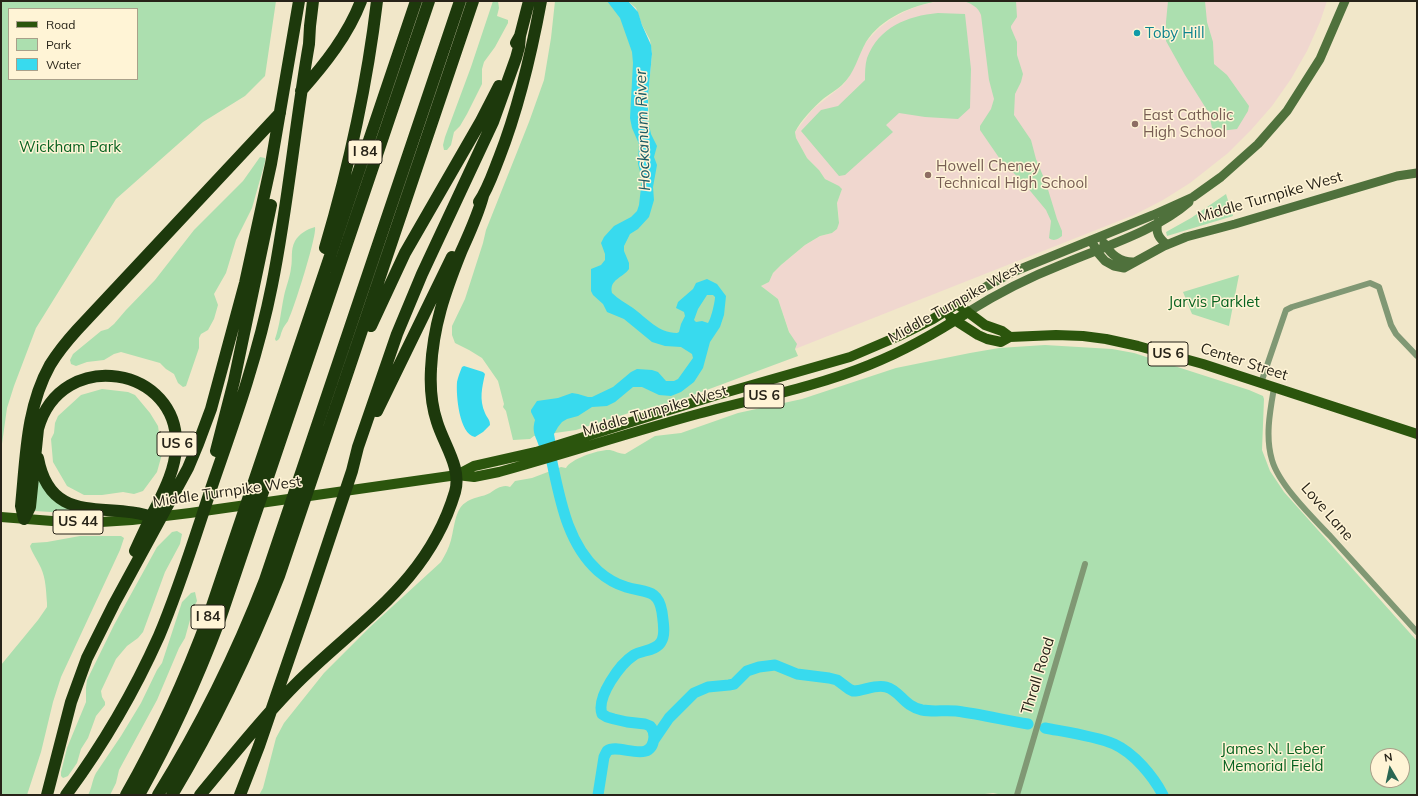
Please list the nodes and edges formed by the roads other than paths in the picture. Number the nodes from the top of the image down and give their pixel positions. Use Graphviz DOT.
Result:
graph roads {
  1 [pos="299,1"];
  2 [pos="304,1"];
  3 [pos="313,1"];
  4 [pos="322,1"];
  5 [pos="361,1"];
  6 [pos="377,1"];
  7 [pos="416,1"];
  8 [pos="429,1"];
  9 [pos="460,1"];
  10 [pos="473,1"];
  11 [pos="529,1"];
  12 [pos="541,1"];
  13 [pos="1345,1"];
  14 [pos="520,36"];
  15 [pos="309,44"];
  16 [pos="288,85"];
  17 [pos="280,135"];
  18 [pos="1417,172"];
  19 [pos="483,196"];
  20 [pos="1193,197"];
  21 [pos="1158,222"];
  22 [pos="1102,236"];
  23 [pos="1091,240"];
  24 [pos="1167,244"];
  25 [pos="1106,246"];
  26 [pos="1096,250"];
  27 [pos="1136,262"];
  28 [pos="315,302"];
  29 [pos="957,304"];
  30 [pos="944,312"];
  31 [pos="968,312"];
  32 [pos="956,320"];
  33 [pos="1010,337"];
  34 [pos="356,348"];
  35 [pos="1417,356"];
  36 [pos="1261,384"];
  37 [pos="1274,388"];
  38 [pos="646,418"];
  39 [pos="648,428"];
  40 [pos="1417,434"];
  41 [pos="37,441"];
  42 [pos="563,449"];
  43 [pos="352,471"];
  44 [pos="457,475"];
  45 [pos="134,516"];
  46 [pos="1,517"];
  47 [pos="155,518"];
  48 [pos="24,519"];
  49 [pos="198,527"];
  50 [pos="1085,564"];
  51 [pos="1417,632"];
  52 [pos="95,640"];
  53 [pos="47,795"];
  54 [pos="66,795"];
  55 [pos="126,795"];
  56 [pos="139,795"];
  57 [pos="158,795"];
  58 [pos="172,795"];
  59 [pos="200,795"];
  60 [pos="240,795"];
  61 [pos="1017,795"];
  1 -- 16 [label="highway"];
  2 -- 16 [label="highway"];
  3 -- 15 [label="highway"];
  4 -- 15 [label="highway"];
  5 -- 48 [label="highway"];
  6 -- 28 [label="highway"];
  7 -- 28 [label="highway, I 84"];
  8 -- 56 [label="highway"];
  9 -- 57 [label="highway"];
  10 -- 34 [label="highway"];
  11 -- 14 [label="highway"];
  12 -- 19 [label="highway"];
  13 -- 20 [label="main road"];
  14 -- 34 [label="highway"];
  14 -- 43 [label="highway"];
  15 -- 49 [label="highway"];
  16 -- 17 [label="highway"];
  17 -- 49 [label="highway"];
  17 -- 52 [label="highway"];
  18 -- 24 [label="main road, Middle Turnpike West"];
  19 -- 43 [label="highway"];
  19 -- 44 [label="highway"];
  20 -- 21 [label="main road"];
  20 -- 22 [label="main road, Middle Turnpike West"];
  21 -- 24 [label="main road"];
  21 -- 25 [label="main road"];
  22 -- 23 [label="main road, Middle Turnpike West"];
  22 -- 25 [label="main road"];
  23 -- 26 [label="main road, Middle Turnpike West"];
  23 -- 29 [label="main road, Middle Turnpike West"];
  24 -- 27 [label="main road, Middle Turnpike West"];
  25 -- 26 [label="main road"];
  25 -- 27 [label="main road"];
  26 -- 27 [label="main road, Middle Turnpike West"];
  26 -- 31 [label="main road, Middle Turnpike West"];
  28 -- 55 [label="highway, I 84"];
  29 -- 30 [label="main road, Middle Turnpike West / US 6"];
  29 -- 31 [label="main road"];
  30 -- 32 [label="main road, Center Street"];
  30 -- 38 [label="main road, Middle Turnpike West / US 6"];
  31 -- 32 [label="main road, Middle Turnpike West"];
  31 -- 33 [label="main road"];
  32 -- 33 [label="main road, Center Street / US 6"];
  32 -- 39 [label="main road, Middle Turnpike West / US 6"];
  33 -- 36 [label="main road, Center Street / US 6"];
  34 -- 58 [label="highway"];
  35 -- 36 [label="street"];
  36 -- 37 [label="main road, Center Street / US 6"];
  37 -- 40 [label="main road, Center Street / US 6"];
  37 -- 51 [label="street, Love Lane"];
  38 -- 39 [label="main road"];
  38 -- 42 [label="main road, Middle Turnpike West / US 6"];
  39 -- 42 [label="main road, Middle Turnpike West / US 6"];
  41 -- 45 [label="highway, US 6"];
  41 -- 48 [label="highway"];
  41 -- 52 [label="highway, US 6"];
  42 -- 44 [label="main road, Middle Turnpike West / US 6"];
  43 -- 60 [label="highway"];
  44 -- 47 [label="main road, Middle Turnpike West / US 6"];
  44 -- 59 [label="highway"];
  45 -- 47 [label="highway, US 6"];
  45 -- 48 [label="main road, US 44"];
  46 -- 48 [label="main road, US 44"];
  49 -- 54 [label="highway"];
  50 -- 61 [label="street, Thrall Road"];
  52 -- 53 [label="highway, US 6"];
}
